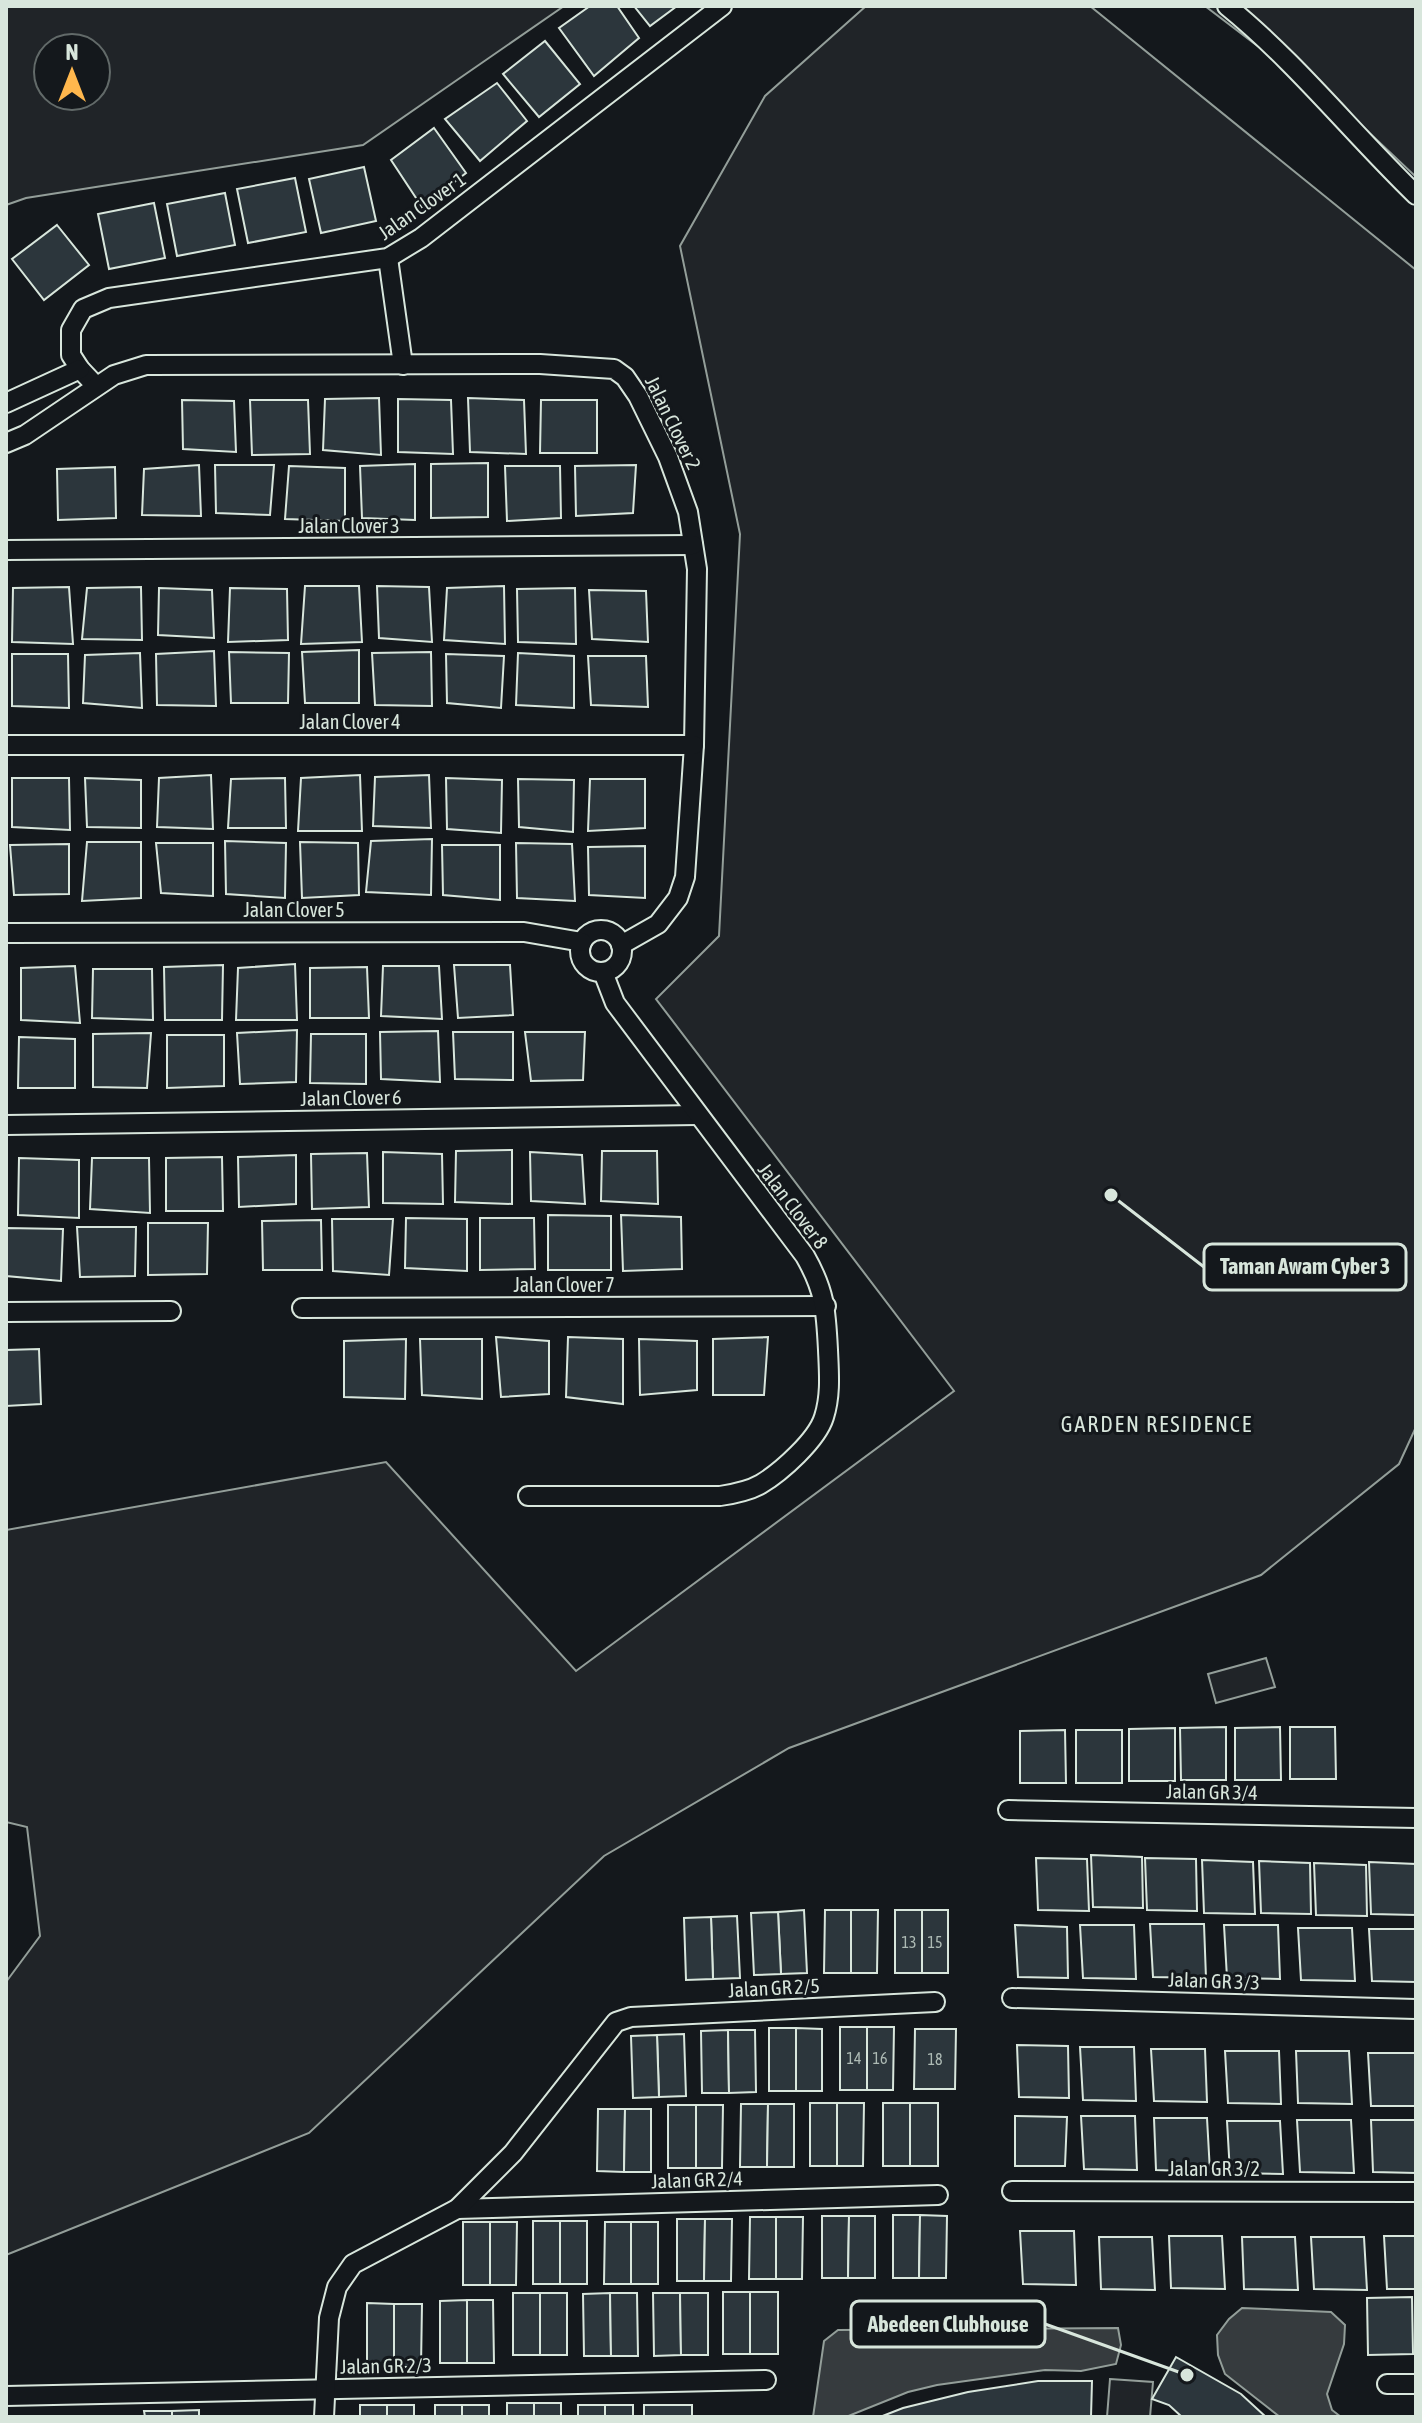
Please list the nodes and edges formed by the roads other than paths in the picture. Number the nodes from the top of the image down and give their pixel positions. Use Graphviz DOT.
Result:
graph roads {
  1 [pos="722,6"];
  2 [pos="1227,6"];
  3 [pos="1416,195"];
  4 [pos="388,258"];
  5 [pos="403,365"];
  6 [pos="80,369"];
  7 [pos="96,386"];
  8 [pos="6,403"];
  9 [pos="6,443"];
  10 [pos="693,545"];
  11 [pos="6,550"];
  12 [pos="6,745"];
  13 [pos="694,745"];
  14 [pos="6,933"];
  15 [pos="582,942"];
  16 [pos="621,945"];
  17 [pos="603,972"];
  18 [pos="697,1115"];
  19 [pos="6,1125"];
  20 [pos="826,1306"];
  21 [pos="302,1308"];
  22 [pos="171,1311"];
  23 [pos="6,1312"];
  24 [pos="528,1496"];
  25 [pos="1008,1810"];
  26 [pos="1416,1818"];
  27 [pos="1012,1998"];
  28 [pos="935,2002"];
  29 [pos="1416,2009"];
  30 [pos="1012,2191"];
  31 [pos="1416,2192"];
  32 [pos="938,2195"];
  33 [pos="457,2209"];
  34 [pos="766,2380"];
  35 [pos="1387,2384"];
  36 [pos="1416,2384"];
  37 [pos="324,2389"];
  38 [pos="6,2396"];
  39 [pos="324,2417"];
  1 -- 4 [label="street, Jalan Clover 1"];
  2 -- 3 [label="street"];
  4 -- 5 [label="street"];
  4 -- 6 [label="street, Jalan Clover 1"];
  5 -- 7 [label="street, Jalan Clover 2"];
  5 -- 10 [label="street, Jalan Clover 2"];
  6 -- 7 [label="street, Jalan Clover 1"];
  6 -- 8 [label="street"];
  7 -- 9 [label="street, Jalan Clover 2"];
  10 -- 11 [label="street, Jalan Clover 3"];
  10 -- 13 [label="street, Jalan Clover 2"];
  12 -- 13 [label="street, Jalan Clover 4"];
  13 -- 16 [label="street, Jalan Clover 2"];
  14 -- 15 [label="street, Jalan Clover 5"];
  15 -- 16 [label="street"];
  15 -- 17 [label="street"];
  16 -- 17 [label="street"];
  17 -- 18 [label="street, Jalan Clover 8"];
  18 -- 19 [label="street, Jalan Clover 6"];
  18 -- 20 [label="street, Jalan Clover 8"];
  20 -- 21 [label="street, Jalan Clover 7"];
  20 -- 24 [label="street, Jalan Clover 8"];
  22 -- 23 [label="street"];
  25 -- 26 [label="street, Jalan GR 3/4"];
  27 -- 29 [label="street, Jalan GR 3/3"];
  28 -- 33 [label="street, Jalan GR 2/5"];
  30 -- 31 [label="street, Jalan GR 3/2"];
  32 -- 33 [label="street, Jalan GR 2/4"];
  33 -- 37 [label="street"];
  34 -- 37 [label="street, Jalan GR 2/3"];
  35 -- 36 [label="street"];
  37 -- 38 [label="street, Jalan GR 2/3"];
  37 -- 39 [label="street"];
}
